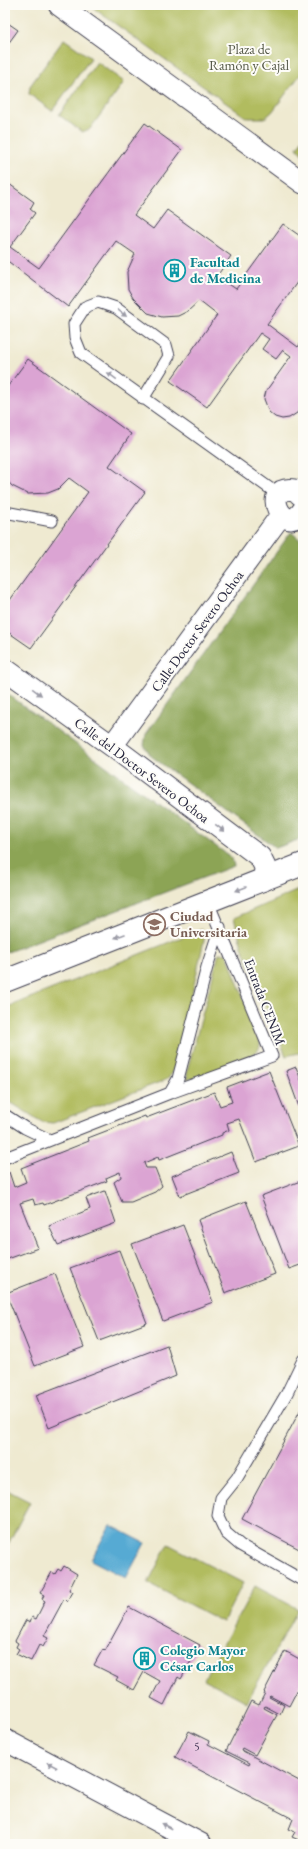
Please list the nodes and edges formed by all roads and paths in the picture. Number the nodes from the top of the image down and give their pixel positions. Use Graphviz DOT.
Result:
graph roads {
  1 [pos="59,5"];
  2 [pos="303,183"];
  3 [pos="143,399"];
  4 [pos="299,501"];
  5 [pos="5,512"];
  6 [pos="52,521"];
  7 [pos="5,669"];
  8 [pos="112,746"];
  9 [pos="303,864"];
  10 [pos="264,880"];
  11 [pos="208,902"];
  12 [pos="220,927"];
  13 [pos="5,981"];
  14 [pos="170,1093"];
  15 [pos="5,1115"];
  16 [pos="50,1140"];
  17 [pos="5,1158"];
  18 [pos="303,1360"];
  19 [pos="302,1580"];
  20 [pos="5,1740"];
  21 [pos="201,1844"];
  1 -- 2 [label="street"];
  3 -- 3 [label="lane, one-way"];
  3 -- 4 [label="lane"];
  4 -- 8 [label="street, Calle Doctor Severo Ochoa"];
  5 -- 6 [label="lane"];
  7 -- 8 [label="street, Calle del Doctor Severo Ochoa, one-way"];
  8 -- 10 [label="street, Calle del Doctor Severo Ochoa, one-way"];
  9 -- 10 [label="street"];
  10 -- 11 [label="street, one-way"];
  11 -- 12 [label="lane, Entrada CENIM"];
  11 -- 13 [label="street, one-way"];
  12 -- 14 [label="lane"];
  12 -- 14 [label="lane, Entrada CENIM"];
  14 -- 16 [label="lane, Entrada CENIM"];
  15 -- 16 [label="lane"];
  16 -- 17 [label="lane, Entrada CENIM"];
  18 -- 19 [label="lane"];
  21 -- 20 [label="street, one-way"];
}
